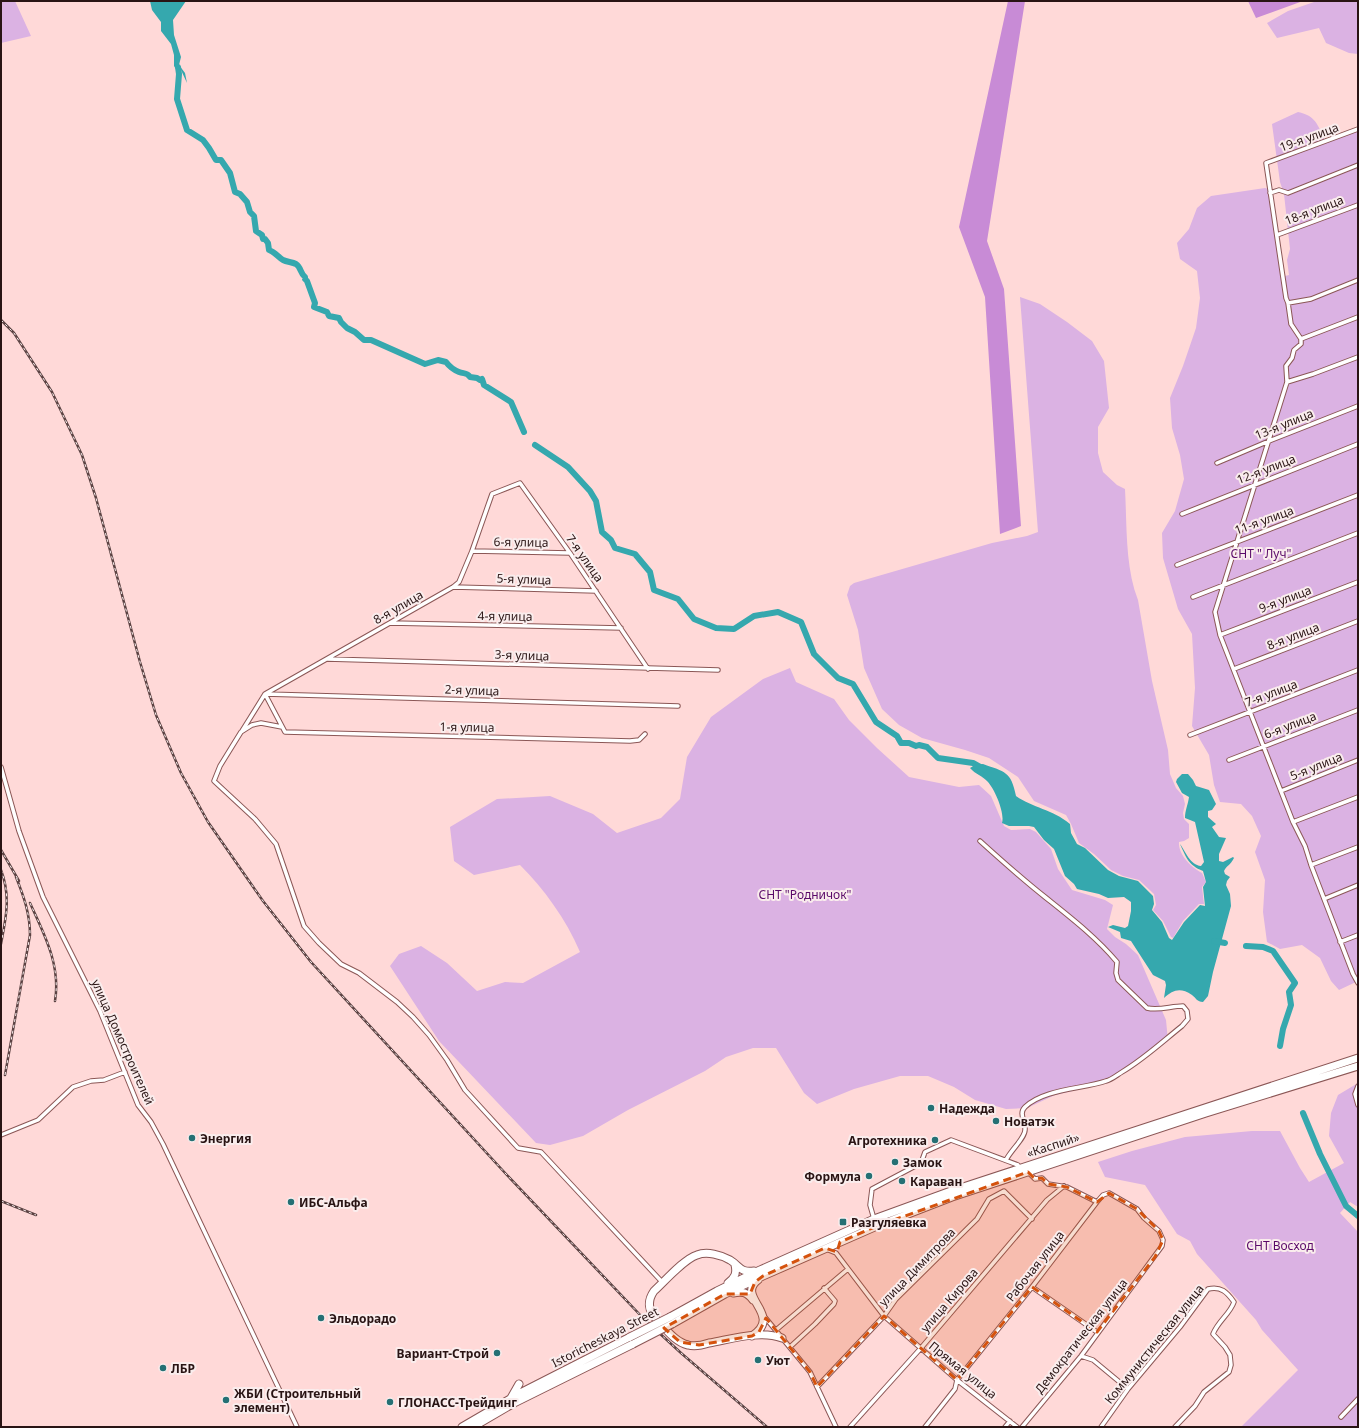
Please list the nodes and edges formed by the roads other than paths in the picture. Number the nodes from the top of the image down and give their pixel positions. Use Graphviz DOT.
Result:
graph roads {
  1 [pos="1358,129"];
  2 [pos="1358,165"];
  3 [pos="1270,193"];
  4 [pos="1358,204"];
  5 [pos="1278,235"];
  6 [pos="1358,280"];
  7 [pos="1288,302"];
  8 [pos="1358,318"];
  9 [pos="1301,339"];
  10 [pos="1358,357"];
  11 [pos="1287,382"];
  12 [pos="1358,406"];
  13 [pos="1269,441"];
  14 [pos="1358,444"];
  15 [pos="1217,463"];
  16 [pos="1255,484"];
  17 [pos="492,494"];
  18 [pos="1358,495"];
  19 [pos="1182,514"];
  20 [pos="1358,532"];
  21 [pos="1238,541"];
  22 [pos="472,551"];
  23 [pos="570,553"];
  24 [pos="1178,565"];
  25 [pos="1358,582"];
  26 [pos="1223,585"];
  27 [pos="452,587"];
  28 [pos="596,591"];
  29 [pos="1194,597"];
  30 [pos="1358,621"];
  31 [pos="390,623"];
  32 [pos="621,628"];
  33 [pos="1220,635"];
  34 [pos="326,659"];
  35 [pos="648,669"];
  36 [pos="1234,669"];
  37 [pos="718,670"];
  38 [pos="1358,670"];
  39 [pos="265,694"];
  40 [pos="678,706"];
  41 [pos="1358,710"];
  42 [pos="1250,712"];
  43 [pos="282,727"];
  44 [pos="241,732"];
  45 [pos="645,734"];
  46 [pos="1190,735"];
  47 [pos="1264,746"];
  48 [pos="1229,760"];
  49 [pos="1358,760"];
  50 [pos="1,767"];
  51 [pos="1282,791"];
  52 [pos="1358,797"];
  53 [pos="1293,822"];
  54 [pos="980,841"];
  55 [pos="1358,847"];
  56 [pos="1311,865"];
  57 [pos="1358,885"];
  58 [pos="1324,898"];
  59 [pos="1358,935"];
  60 [pos="1340,942"];
  61 [pos="1358,980"];
  62 [pos="1358,1058"];
  63 [pos="1358,1066"];
  64 [pos="125,1072"];
  65 [pos="1358,1086"];
  66 [pos="1358,1105"];
  67 [pos="1,1135"];
  68 [pos="1006,1160"];
  69 [pos="1023,1168"];
  70 [pos="1064,1186"];
  71 [pos="1097,1202"];
  72 [pos="874,1219"];
  73 [pos="1032,1219"];
  74 [pos="840,1242"];
  75 [pos="826,1248"];
  76 [pos="836,1254"];
  77 [pos="735,1265"];
  78 [pos="848,1269"];
  79 [pos="762,1273"];
  80 [pos="663,1283"];
  81 [pos="1032,1287"];
  82 [pos="824,1288"];
  83 [pos="717,1291"];
  84 [pos="725,1294"];
  85 [pos="756,1303"];
  86 [pos="763,1314"];
  87 [pos="884,1316"];
  88 [pos="671,1320"];
  89 [pos="776,1330"];
  90 [pos="1097,1332"];
  91 [pos="752,1336"];
  92 [pos="782,1338"];
  93 [pos="631,1340"];
  94 [pos="790,1347"];
  95 [pos="920,1348"];
  96 [pos="1081,1356"];
  97 [pos="957,1380"];
  98 [pos="817,1387"];
  99 [pos="1128,1389"];
  100 [pos="1358,1399"];
  101 [pos="1341,1417"];
  102 [pos="1010,1421"];
  103 [pos="297,1427"];
  104 [pos="462,1427"];
  105 [pos="473,1427"];
  106 [pos="836,1427"];
  107 [pos="850,1427"];
  108 [pos="925,1427"];
  109 [pos="1005,1427"];
  110 [pos="1017,1427"];
  111 [pos="1022,1427"];
  112 [pos="1101,1427"];
  113 [pos="1175,1427"];
  1 -- 3 [label="street, 19-я улица"];
  2 -- 3 [label="street"];
  3 -- 5 [label="street"];
  4 -- 5 [label="street, 18-я улица"];
  5 -- 7 [label="street"];
  6 -- 7 [label="street"];
  7 -- 9 [label="street"];
  8 -- 9 [label="street"];
  9 -- 11 [label="street"];
  10 -- 11 [label="street"];
  11 -- 13 [label="street"];
  12 -- 13 [label="street, 13-я улица"];
  13 -- 15 [label="street, 13-я улица"];
  13 -- 16 [label="street"];
  14 -- 16 [label="street, 12-я улица"];
  16 -- 19 [label="street, 12-я улица"];
  16 -- 21 [label="street"];
  17 -- 22 [label="street, 8-я улица"];
  17 -- 23 [label="street, 7-я улица"];
  18 -- 21 [label="street, 11-я улица"];
  20 -- 26 [label="street"];
  21 -- 24 [label="street, 11-я улица"];
  21 -- 26 [label="street"];
  22 -- 23 [label="street, 6-я улица"];
  22 -- 27 [label="street, 8-я улица"];
  23 -- 28 [label="street, 7-я улица"];
  25 -- 33 [label="street, 9-я улица"];
  26 -- 29 [label="street"];
  26 -- 33 [label="street"];
  27 -- 28 [label="street, 5-я улица"];
  27 -- 31 [label="street, 8-я улица"];
  28 -- 32 [label="street, 7-я улица"];
  30 -- 36 [label="street, 8-я улица"];
  31 -- 32 [label="street, 4-я улица"];
  31 -- 34 [label="street, 8-я улица"];
  32 -- 35 [label="street, 7-я улица"];
  33 -- 36 [label="street"];
  34 -- 35 [label="street, 3-я улица"];
  34 -- 39 [label="street, 8-я улица"];
  35 -- 37 [label="street, 3-я улица"];
  36 -- 42 [label="street"];
  38 -- 42 [label="street, 7-я улица"];
  39 -- 40 [label="street, 2-я улица"];
  39 -- 43 [label="street"];
  39 -- 44 [label="street"];
  41 -- 47 [label="street, 6-я улица"];
  42 -- 46 [label="street, 7-я улица"];
  42 -- 47 [label="street"];
  43 -- 44 [label="street"];
  43 -- 45 [label="street, 1-я улица"];
  44 -- 80 [label="street"];
  47 -- 48 [label="street, 6-я улица"];
  47 -- 51 [label="street"];
  49 -- 51 [label="street, 5-я улица"];
  50 -- 64 [label="street, улица Домостроителей"];
  51 -- 53 [label="street"];
  52 -- 53 [label="street"];
  53 -- 56 [label="street"];
  54 -- 68 [label="street"];
  55 -- 56 [label="street"];
  56 -- 58 [label="street"];
  57 -- 58 [label="street"];
  58 -- 60 [label="street"];
  59 -- 60 [label="street"];
  60 -- 61 [label="street"];
  62 -- 69 [label="highway, «Каспий»"];
  63 -- 69 [label="highway, «Каспий»"];
  64 -- 67 [label="street"];
  64 -- 103 [label="street, улица Домостроителей"];
  65 -- 66 [label="street"];
  68 -- 69 [label="street"];
  68 -- 72 [label="street"];
  69 -- 70 [label="street"];
  69 -- 72 [label="highway, «Каспий»"];
  69 -- 74 [label="highway, «Каспий»"];
  70 -- 71 [label="street"];
  70 -- 73 [label="street, улица Кирова"];
  71 -- 81 [label="street, Рабочая улица"];
  71 -- 90 [label="street, Демократическая улица"];
  72 -- 79 [label="highway, «Каспий»"];
  73 -- 87 [label="street, улица Димитрова"];
  73 -- 95 [label="street, улица Кирова"];
  74 -- 75 [label="highway, «Каспий»"];
  74 -- 76 [label="street"];
  75 -- 76 [label="street"];
  75 -- 79 [label="highway, «Каспий»"];
  76 -- 78 [label="street, Прямая улица"];
  77 -- 79 [label="highway"];
  77 -- 80 [label="highway"];
  77 -- 83 [label="highway"];
  78 -- 82 [label="street"];
  78 -- 87 [label="street, Прямая улица"];
  79 -- 83 [label="highway, Istoricheskaya Street"];
  79 -- 84 [label="highway, Istoricheskaya Street"];
  79 -- 85 [label="highway"];
  80 -- 91 [label="highway"];
  81 -- 90 [label="street"];
  81 -- 97 [label="street, Рабочая улица"];
  82 -- 89 [label="street"];
  82 -- 94 [label="street"];
  83 -- 88 [label="highway, Istoricheskaya Street"];
  84 -- 85 [label="highway"];
  84 -- 88 [label="highway, Istoricheskaya Street"];
  85 -- 86 [label="highway"];
  86 -- 89 [label="street"];
  86 -- 91 [label="highway"];
  87 -- 95 [label="street, Прямая улица"];
  87 -- 98 [label="street, улица Димитрова"];
  88 -- 93 [label="highway, Istoricheskaya Street, bridge"];
  89 -- 92 [label="street"];
  90 -- 96 [label="street, Демократическая улица"];
  91 -- 92 [label="highway"];
  92 -- 94 [label="street"];
  93 -- 104 [label="highway, Istoricheskaya Street"];
  93 -- 105 [label="highway, Istoricheskaya Street"];
  94 -- 98 [label="street"];
  95 -- 97 [label="street, Прямая улица"];
  95 -- 107 [label="street, улица Кирова"];
  96 -- 99 [label="street"];
  96 -- 111 [label="street, Демократическая улица"];
  97 -- 102 [label="street, Прямая улица"];
  97 -- 108 [label="street, Рабочая улица"];
  98 -- 106 [label="street"];
  99 -- 112 [label="street, Коммунистическая улица"];
  99 -- 113 [label="street, Коммунистическая улица"];
  100 -- 101 [label="street"];
  102 -- 109 [label="street"];
  102 -- 110 [label="street, Прямая улица"];
}
